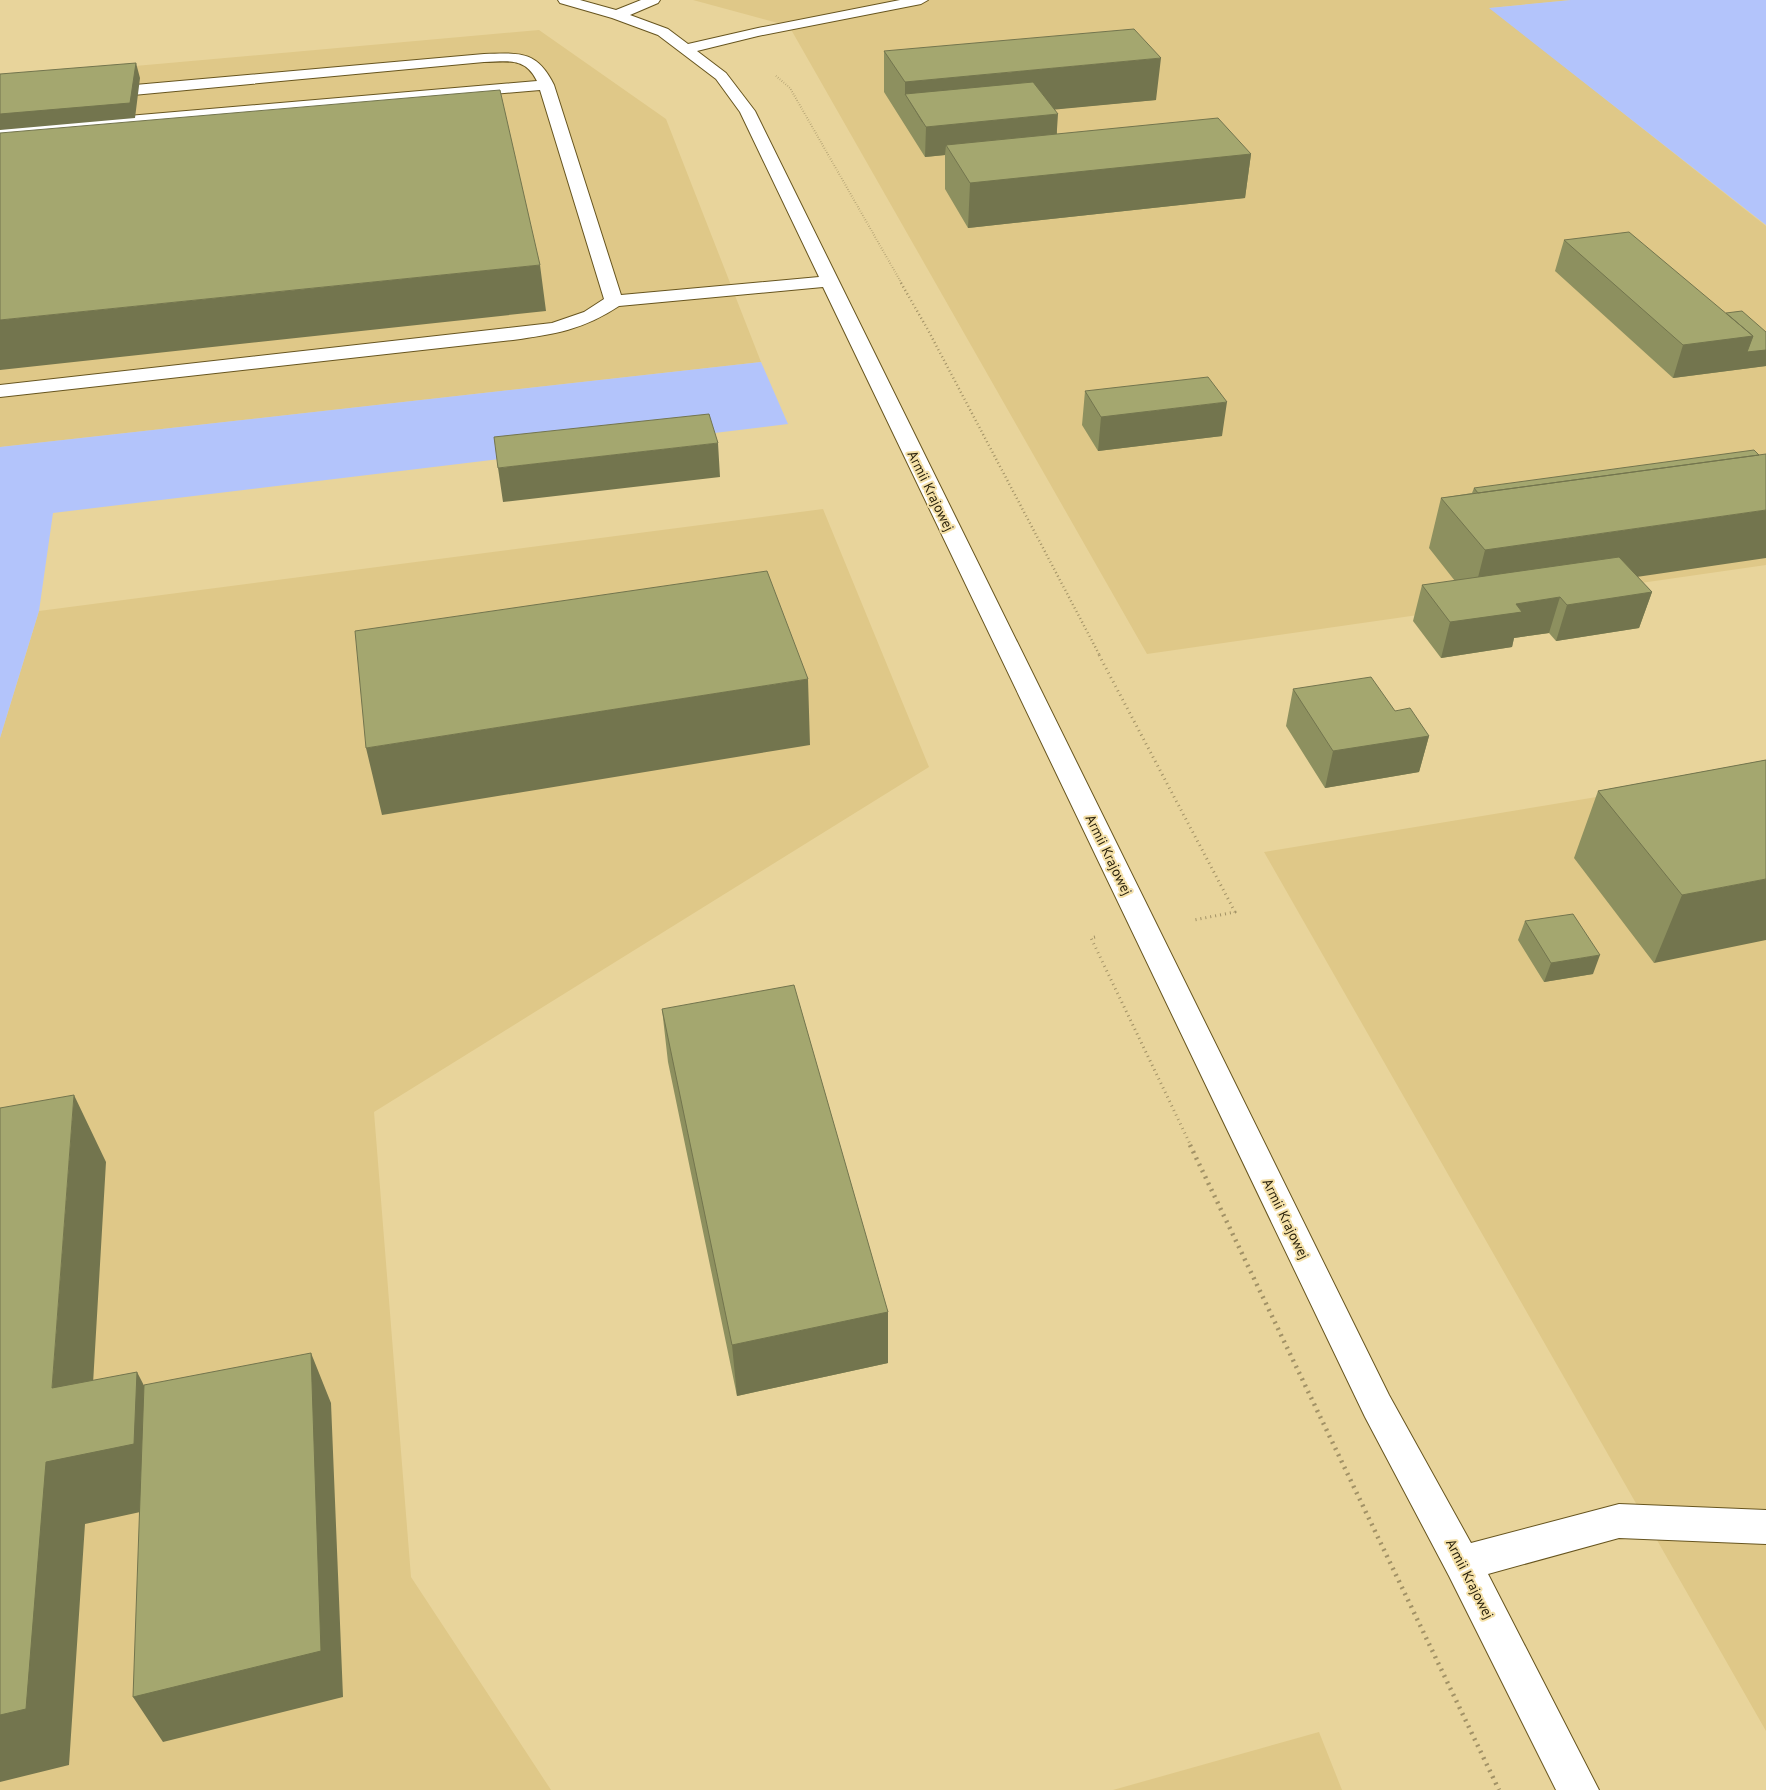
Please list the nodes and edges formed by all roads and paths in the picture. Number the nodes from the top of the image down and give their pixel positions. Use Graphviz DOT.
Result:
graph roads {
  1 [pos="565,0"];
  2 [pos="653,0"];
  3 [pos="921,0"];
  4 [pos="617,15"];
  5 [pos="733,38"];
  6 [pos="687,49"];
  7 [pos="546,85"];
  8 [pos="89,94"];
  9 [pos="0,132"];
  10 [pos="829,281"];
  11 [pos="614,301"];
  12 [pos="0,391"];
  13 [pos="1235,912"];
  14 [pos="1766,1527"];
  15 [pos="1462,1563"];
  16 [pos="1578,1790"];
  1 -- 4 [label="street, Armii Krajowej"];
  2 -- 4 [label="street"];
  3 -- 5 [label="street"];
  4 -- 6 [label="street, Armii Krajowej"];
  5 -- 6 [label="street"];
  5 -- 13 [label="path"];
  6 -- 10 [label="street, Armii Krajowej"];
  7 -- 8 [label="street"];
  7 -- 9 [label="street"];
  7 -- 11 [label="street"];
  10 -- 11 [label="street"];
  10 -- 15 [label="street, Armii Krajowej"];
  11 -- 12 [label="street"];
  14 -- 15 [label="street"];
  15 -- 16 [label="street, Armii Krajowej"];
}
